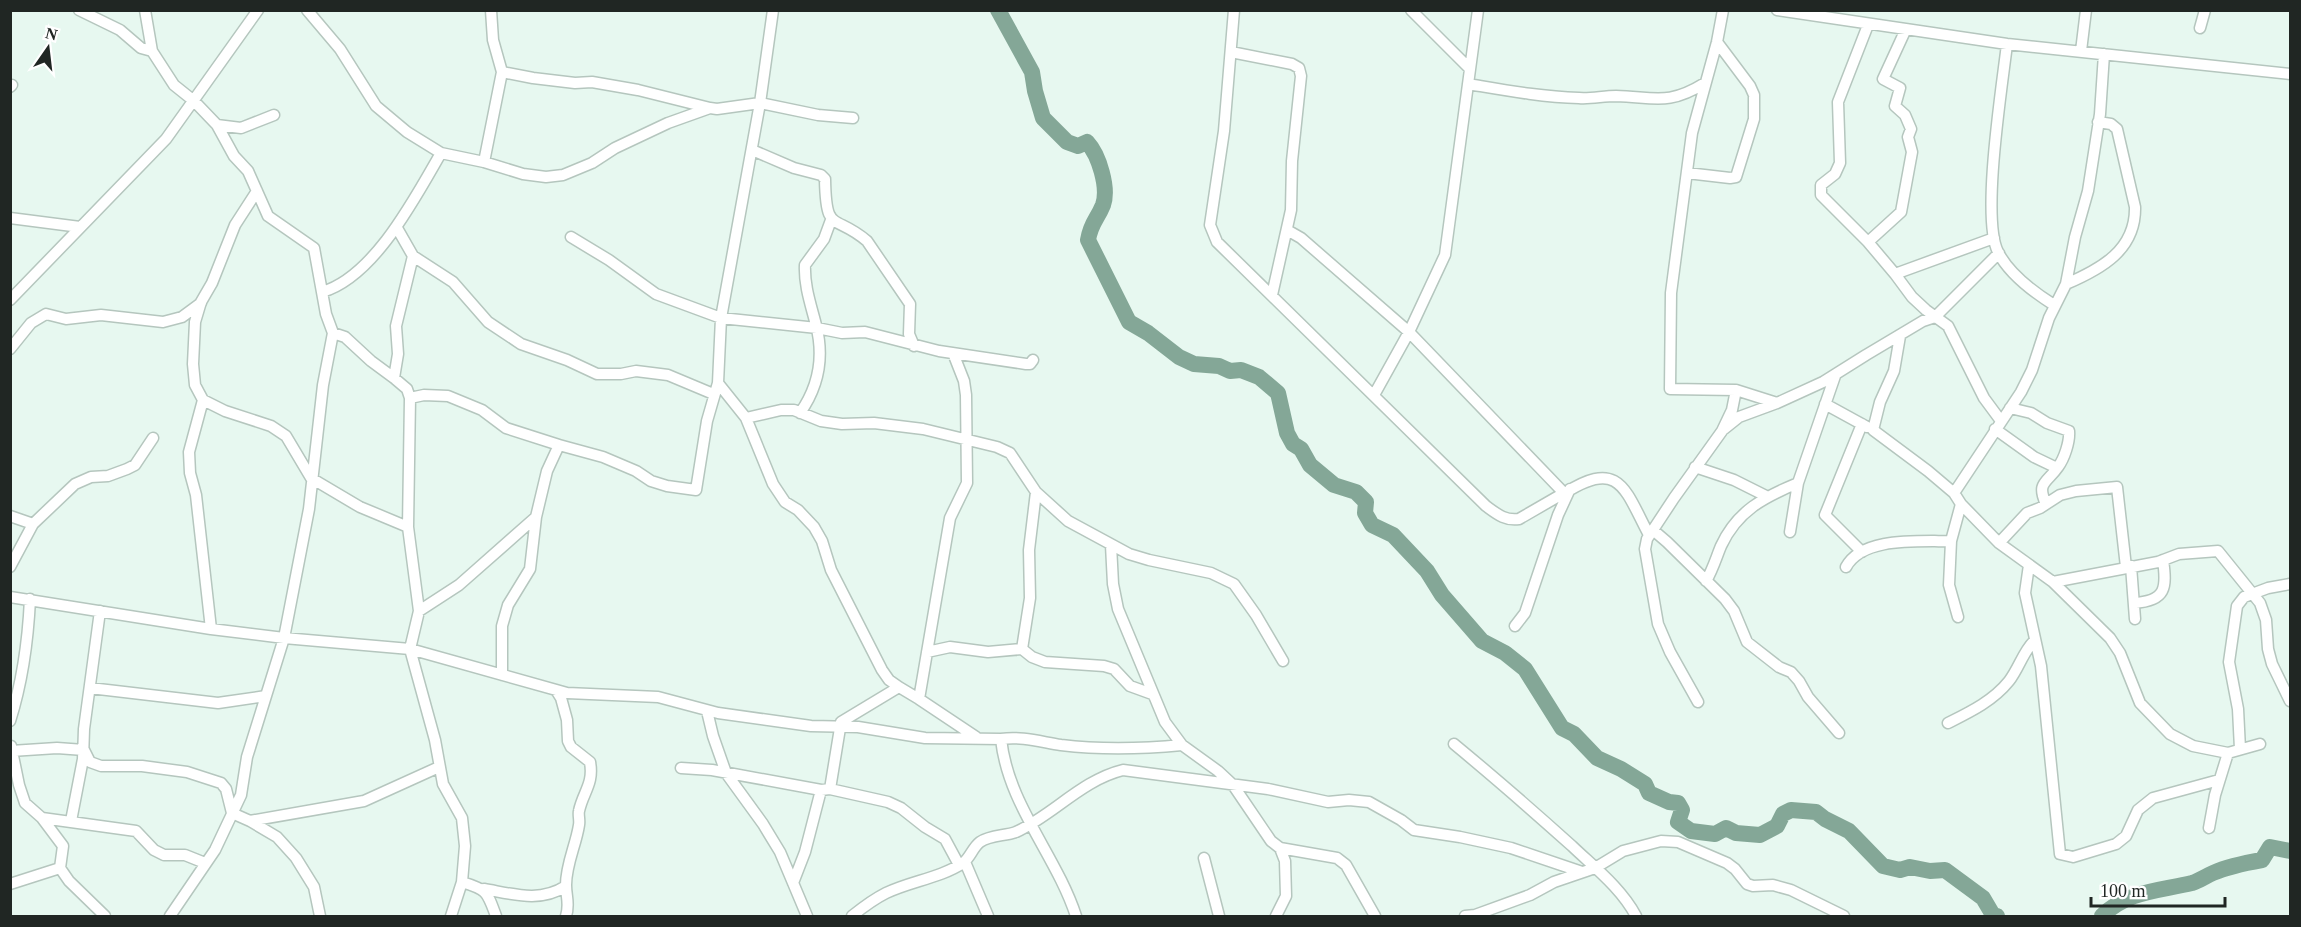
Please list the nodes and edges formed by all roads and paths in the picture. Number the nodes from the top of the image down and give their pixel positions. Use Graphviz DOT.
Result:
graph roads {
  1 [pos="79,10"];
  2 [pos="145,10"];
  3 [pos="258,10"];
  4 [pos="307,10"];
  5 [pos="491,10"];
  6 [pos="773,10"];
  7 [pos="1234,10"];
  8 [pos="1411,10"];
  9 [pos="1478,10"];
  10 [pos="1723,10"];
  11 [pos="1777,10"];
  12 [pos="2086,10"];
  13 [pos="2205,10"];
  14 [pos="1868,24"];
  15 [pos="2200,28"];
  16 [pos="1906,29"];
  17 [pos="1717,42"];
  18 [pos="2007,44"];
  19 [pos="152,51"];
  20 [pos="2081,51"];
  21 [pos="1231,52"];
  22 [pos="2104,54"];
  23 [pos="1470,69"];
  24 [pos="502,72"];
  25 [pos="2290,74"];
  26 [pos="1705,83"];
  27 [pos="1468,84"];
  28 [pos="194,101"];
  29 [pos="760,103"];
  30 [pos="710,108"];
  31 [pos="274,115"];
  32 [pos="853,118"];
  33 [pos="2098,122"];
  34 [pos="217,125"];
  35 [pos="752,150"];
  36 [pos="441,153"];
  37 [pos="484,162"];
  38 [pos="1687,173"];
  39 [pos="257,191"];
  40 [pos="10,218"];
  41 [pos="831,220"];
  42 [pos="80,228"];
  43 [pos="397,228"];
  44 [pos="1287,230"];
  45 [pos="571,237"];
  46 [pos="1994,238"];
  47 [pos="1868,242"];
  48 [pos="1999,253"];
  49 [pos="413,256"];
  50 [pos="1894,274"];
  51 [pos="2066,284"];
  52 [pos="322,292"];
  53 [pos="1272,295"];
  54 [pos="10,300"];
  55 [pos="201,302"];
  56 [pos="2054,305"];
  57 [pos="1935,317"];
  58 [pos="721,318"];
  59 [pos="817,328"];
  60 [pos="1409,332"];
  61 [pos="333,333"];
  62 [pos="1900,336"];
  63 [pos="914,345"];
  64 [pos="10,349"];
  65 [pos="953,353"];
  66 [pos="1033,360"];
  67 [pos="1835,376"];
  68 [pos="394,378"];
  69 [pos="718,383"];
  70 [pos="1736,390"];
  71 [pos="1374,395"];
  72 [pos="714,396"];
  73 [pos="410,398"];
  74 [pos="203,400"];
  75 [pos="1777,402"];
  76 [pos="1825,404"];
  77 [pos="2010,408"];
  78 [pos="801,413"];
  79 [pos="746,418"];
  80 [pos="1862,424"];
  81 [pos="1998,425"];
  82 [pos="1873,430"];
  83 [pos="1722,431"];
  84 [pos="153,438"];
  85 [pos="965,440"];
  86 [pos="559,445"];
  87 [pos="1695,467"];
  88 [pos="2057,468"];
  89 [pos="311,478"];
  90 [pos="1798,483"];
  91 [pos="1567,491"];
  92 [pos="1036,492"];
  93 [pos="1954,493"];
  94 [pos="1766,496"];
  95 [pos="1961,504"];
  96 [pos="2046,504"];
  97 [pos="10,516"];
  98 [pos="536,517"];
  99 [pos="33,524"];
  100 [pos="408,527"];
  101 [pos="1790,532"];
  102 [pos="1651,533"];
  103 [pos="1951,541"];
  104 [pos="1999,543"];
  105 [pos="1111,545"];
  106 [pos="1862,552"];
  107 [pos="2163,560"];
  108 [pos="2029,565"];
  109 [pos="10,567"];
  110 [pos="1846,567"];
  111 [pos="2128,567"];
  112 [pos="1706,580"];
  113 [pos="2053,582"];
  114 [pos="2290,584"];
  115 [pos="2254,593"];
  116 [pos="10,597"];
  117 [pos="30,599"];
  118 [pos="2134,603"];
  119 [pos="100,611"];
  120 [pos="419,611"];
  121 [pos="1958,617"];
  122 [pos="2135,619"];
  123 [pos="1515,626"];
  124 [pos="211,629"];
  125 [pos="284,638"];
  126 [pos="2034,641"];
  127 [pos="410,649"];
  128 [pos="1022,649"];
  129 [pos="927,652"];
  130 [pos="1283,661"];
  131 [pos="502,675"];
  132 [pos="899,687"];
  133 [pos="90,688"];
  134 [pos="556,690"];
  135 [pos="1152,694"];
  136 [pos="266,696"];
  137 [pos="919,699"];
  138 [pos="2290,701"];
  139 [pos="1698,702"];
  140 [pos="707,711"];
  141 [pos="10,721"];
  142 [pos="1947,723"];
  143 [pos="840,728"];
  144 [pos="1839,732"];
  145 [pos="976,737"];
  146 [pos="1002,739"];
  147 [pos="1454,744"];
  148 [pos="2260,744"];
  149 [pos="1182,745"];
  150 [pos="11,748"];
  151 [pos="2240,749"];
  152 [pos="84,750"];
  153 [pos="2228,753"];
  154 [pos="440,768"];
  155 [pos="681,768"];
  156 [pos="726,773"];
  157 [pos="2219,780"];
  158 [pos="1233,785"];
  159 [pos="825,790"];
  160 [pos="232,813"];
  161 [pos="42,818"];
  162 [pos="71,821"];
  163 [pos="250,821"];
  164 [pos="1030,825"];
  165 [pos="2209,828"];
  166 [pos="1280,848"];
  167 [pos="1204,858"];
  168 [pos="205,863"];
  169 [pos="962,863"];
  170 [pos="60,868"];
  171 [pos="1595,868"];
  172 [pos="1582,872"];
  173 [pos="462,882"];
  174 [pos="793,883"];
  175 [pos="10,884"];
  176 [pos="566,886"];
  177 [pos="484,890"];
  178 [pos="105,916"];
  179 [pos="170,916"];
  180 [pos="320,916"];
  181 [pos="451,916"];
  182 [pos="496,916"];
  183 [pos="566,916"];
  184 [pos="807,916"];
  185 [pos="852,916"];
  186 [pos="988,916"];
  187 [pos="1076,916"];
  188 [pos="1219,916"];
  189 [pos="1276,916"];
  190 [pos="1375,916"];
  191 [pos="1466,916"];
  192 [pos="1636,916"];
  193 [pos="1844,916"];
  1 -- 19 [label="street"];
  2 -- 19 [label="street"];
  3 -- 28 [label="street"];
  4 -- 36 [label="street"];
  5 -- 24 [label="street"];
  6 -- 29 [label="street"];
  7 -- 21 [label="street"];
  8 -- 23 [label="street"];
  9 -- 23 [label="street"];
  10 -- 17 [label="street"];
  11 -- 14 [label="street"];
  12 -- 20 [label="street"];
  13 -- 15 [label="street"];
  14 -- 16 [label="street"];
  14 -- 47 [label="street"];
  16 -- 18 [label="street"];
  16 -- 47 [label="street"];
  17 -- 26 [label="street"];
  17 -- 38 [label="street"];
  18 -- 20 [label="street"];
  18 -- 46 [label="street"];
  19 -- 28 [label="street"];
  20 -- 22 [label="street"];
  21 -- 44 [label="street"];
  21 -- 53 [label="street"];
  22 -- 25 [label="street"];
  22 -- 33 [label="street"];
  23 -- 27 [label="street"];
  24 -- 30 [label="street"];
  24 -- 37 [label="street"];
  26 -- 27 [label="street"];
  26 -- 38 [label="street"];
  27 -- 60 [label="street"];
  28 -- 34 [label="street"];
  28 -- 42 [label="street"];
  29 -- 30 [label="street"];
  29 -- 32 [label="street"];
  29 -- 35 [label="street"];
  30 -- 37 [label="street"];
  31 -- 34 [label="street"];
  33 -- 51 [label="street"];
  33 -- 51 [label="street"];
  34 -- 39 [label="street"];
  35 -- 41 [label="street"];
  35 -- 58 [label="street"];
  36 -- 37 [label="street"];
  36 -- 43 [label="street"];
  38 -- 70 [label="street"];
  39 -- 52 [label="street"];
  39 -- 55 [label="street"];
  40 -- 42 [label="street"];
  41 -- 59 [label="street"];
  41 -- 63 [label="street"];
  42 -- 54 [label="street"];
  43 -- 49 [label="street"];
  43 -- 52 [label="street"];
  44 -- 53 [label="street"];
  44 -- 60 [label="street"];
  45 -- 58 [label="street"];
  46 -- 48 [label="street"];
  46 -- 50 [label="street"];
  47 -- 50 [label="street"];
  48 -- 56 [label="street"];
  48 -- 57 [label="street"];
  49 -- 68 [label="street"];
  49 -- 72 [label="street"];
  50 -- 57 [label="street"];
  51 -- 56 [label="street"];
  52 -- 61 [label="street"];
  53 -- 71 [label="street"];
  55 -- 64 [label="street"];
  55 -- 74 [label="street"];
  56 -- 77 [label="street"];
  57 -- 62 [label="street"];
  57 -- 81 [label="street"];
  58 -- 59 [label="street"];
  58 -- 69 [label="street"];
  59 -- 63 [label="street"];
  59 -- 78 [label="street"];
  60 -- 71 [label="street"];
  60 -- 91 [label="street"];
  61 -- 68 [label="street"];
  61 -- 89 [label="street"];
  62 -- 67 [label="street"];
  62 -- 82 [label="street"];
  63 -- 65 [label="street"];
  65 -- 66 [label="street"];
  65 -- 85 [label="street"];
  67 -- 75 [label="street"];
  67 -- 76 [label="street"];
  68 -- 73 [label="street"];
  69 -- 72 [label="street"];
  69 -- 79 [label="street"];
  70 -- 75 [label="street"];
  70 -- 83 [label="street"];
  71 -- 91 [label="street"];
  72 -- 86 [label="street"];
  73 -- 86 [label="street"];
  73 -- 100 [label="street"];
  74 -- 89 [label="street"];
  74 -- 124 [label="street"];
  75 -- 83 [label="street"];
  76 -- 80 [label="street"];
  76 -- 90 [label="street"];
  77 -- 81 [label="street"];
  77 -- 88 [label="street"];
  78 -- 79 [label="street"];
  78 -- 85 [label="street"];
  79 -- 132 [label="street"];
  80 -- 82 [label="street"];
  80 -- 106 [label="street"];
  81 -- 88 [label="street"];
  81 -- 93 [label="street"];
  82 -- 93 [label="street"];
  83 -- 87 [label="street"];
  84 -- 99 [label="street"];
  85 -- 92 [label="street"];
  85 -- 129 [label="street"];
  86 -- 98 [label="street"];
  87 -- 94 [label="street"];
  87 -- 102 [label="street"];
  88 -- 96 [label="street"];
  89 -- 100 [label="street"];
  89 -- 125 [label="street"];
  90 -- 94 [label="street"];
  90 -- 101 [label="street"];
  91 -- 102 [label="street"];
  91 -- 123 [label="street"];
  92 -- 105 [label="street"];
  92 -- 128 [label="street"];
  93 -- 95 [label="street"];
  94 -- 112 [label="street"];
  95 -- 103 [label="street"];
  95 -- 104 [label="street"];
  96 -- 104 [label="street"];
  96 -- 111 [label="street"];
  97 -- 99 [label="street"];
  98 -- 120 [label="street"];
  98 -- 131 [label="street"];
  99 -- 109 [label="street"];
  100 -- 120 [label="street"];
  102 -- 112 [label="street"];
  102 -- 139 [label="street"];
  103 -- 106 [label="street"];
  103 -- 121 [label="street"];
  104 -- 108 [label="street"];
  105 -- 130 [label="street"];
  105 -- 135 [label="street"];
  106 -- 110 [label="street"];
  107 -- 111 [label="street"];
  107 -- 115 [label="street"];
  107 -- 118 [label="street"];
  108 -- 113 [label="street"];
  108 -- 126 [label="street"];
  111 -- 113 [label="street"];
  111 -- 118 [label="street"];
  112 -- 144 [label="street"];
  113 -- 153 [label="street"];
  114 -- 115 [label="street"];
  115 -- 138 [label="street"];
  115 -- 151 [label="street"];
  116 -- 117 [label="street"];
  117 -- 119 [label="street"];
  117 -- 141 [label="street"];
  118 -- 122 [label="street"];
  119 -- 124 [label="street"];
  119 -- 133 [label="street"];
  120 -- 127 [label="street"];
  124 -- 125 [label="street"];
  125 -- 127 [label="street"];
  125 -- 136 [label="street"];
  126 -- 142 [label="street"];
  126 -- 157 [label="street"];
  127 -- 131 [label="street"];
  127 -- 154 [label="street"];
  128 -- 129 [label="street"];
  128 -- 135 [label="street"];
  129 -- 137 [label="street"];
  131 -- 134 [label="street"];
  132 -- 137 [label="street"];
  132 -- 143 [label="street"];
  133 -- 136 [label="street"];
  133 -- 152 [label="street"];
  134 -- 140 [label="street"];
  134 -- 176 [label="street"];
  135 -- 149 [label="street"];
  136 -- 160 [label="street"];
  137 -- 145 [label="street"];
  140 -- 143 [label="street"];
  140 -- 156 [label="street"];
  143 -- 145 [label="street"];
  143 -- 159 [label="street"];
  145 -- 146 [label="street"];
  146 -- 149 [label="street"];
  146 -- 164 [label="street"];
  147 -- 171 [label="street"];
  148 -- 151 [label="street"];
  149 -- 158 [label="street"];
  150 -- 152 [label="street"];
  150 -- 161 [label="street"];
  151 -- 153 [label="street"];
  152 -- 160 [label="street"];
  152 -- 162 [label="street"];
  153 -- 157 [label="street"];
  154 -- 163 [label="street"];
  154 -- 173 [label="street"];
  155 -- 156 [label="street"];
  156 -- 159 [label="street"];
  156 -- 174 [label="street"];
  157 -- 165 [label="street"];
  158 -- 164 [label="street"];
  158 -- 166 [label="street"];
  158 -- 172 [label="street"];
  159 -- 169 [label="street"];
  159 -- 174 [label="street"];
  160 -- 163 [label="street"];
  160 -- 168 [label="street"];
  161 -- 162 [label="street"];
  161 -- 170 [label="street"];
  162 -- 168 [label="street"];
  163 -- 180 [label="street"];
  164 -- 169 [label="street"];
  164 -- 187 [label="street"];
  166 -- 189 [label="street"];
  166 -- 190 [label="street"];
  167 -- 188 [label="street"];
  168 -- 179 [label="street"];
  169 -- 185 [label="street"];
  169 -- 186 [label="street"];
  170 -- 175 [label="street"];
  170 -- 178 [label="street"];
  171 -- 172 [label="street"];
  171 -- 192 [label="street"];
  171 -- 193 [label="street"];
  172 -- 191 [label="street"];
  173 -- 177 [label="street"];
  173 -- 181 [label="street"];
  174 -- 184 [label="street"];
  176 -- 177 [label="street"];
  176 -- 183 [label="street"];
  177 -- 182 [label="street"];
}
